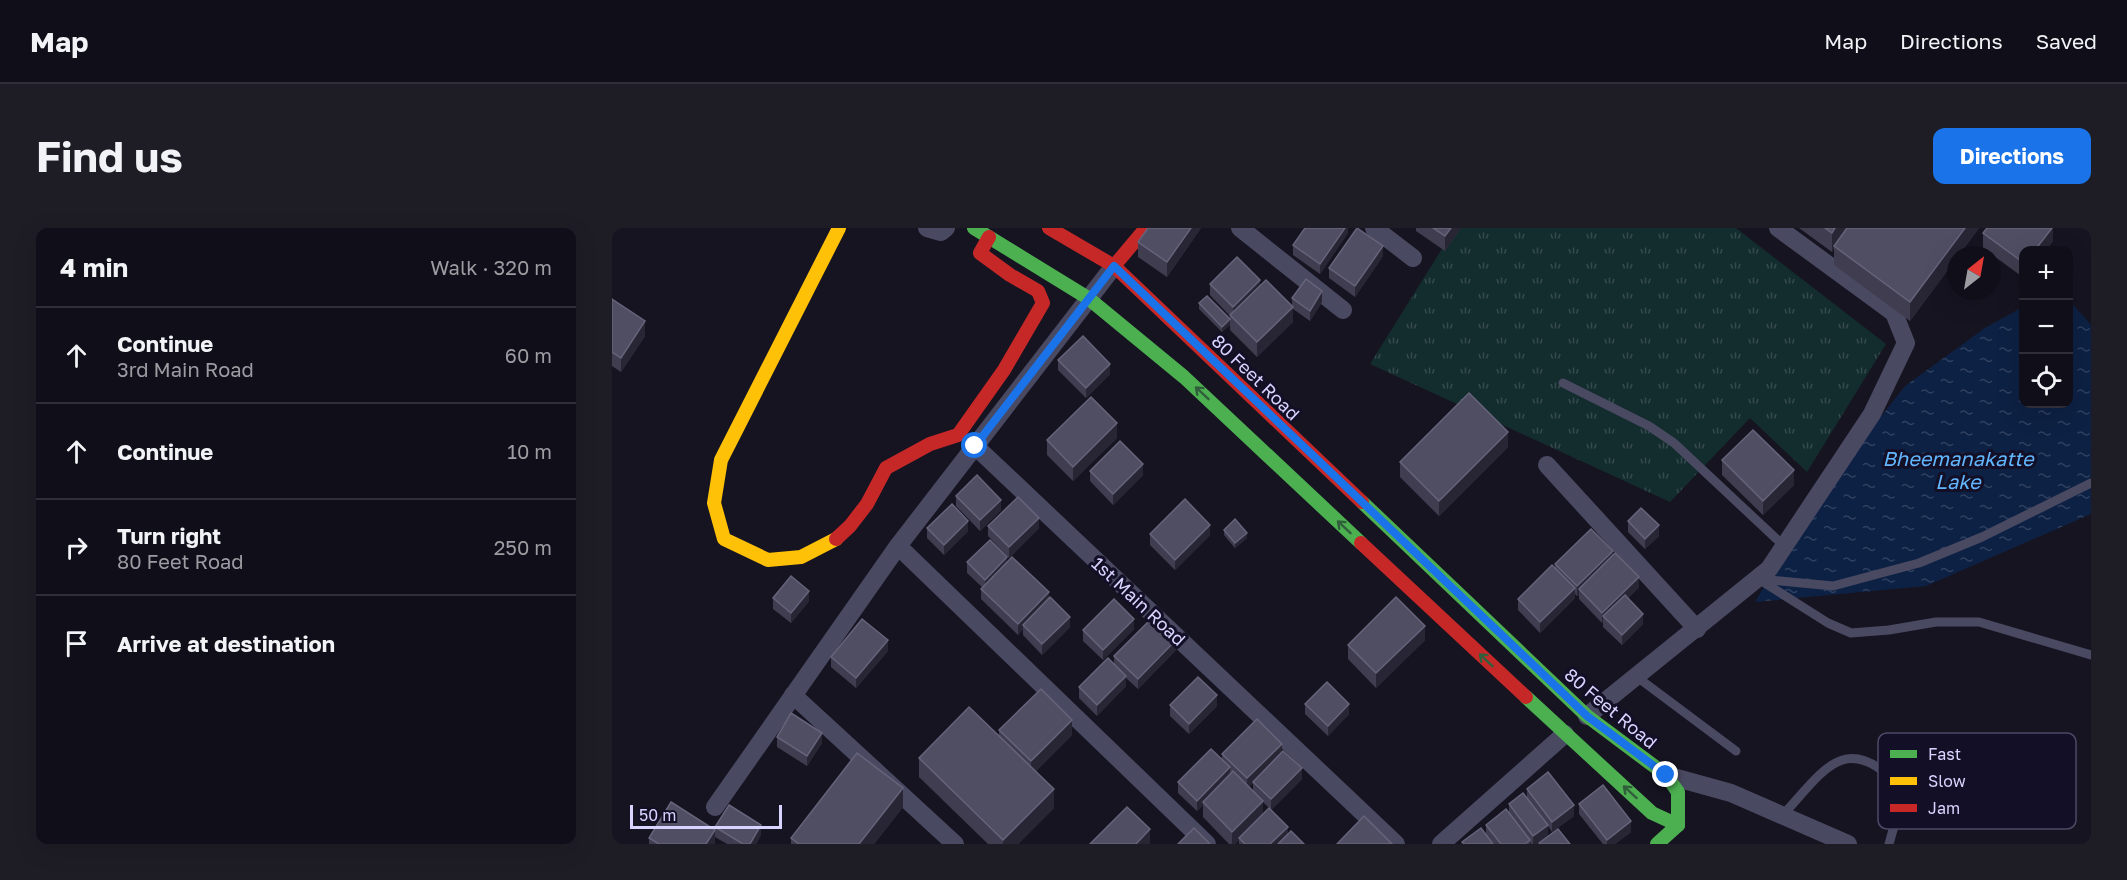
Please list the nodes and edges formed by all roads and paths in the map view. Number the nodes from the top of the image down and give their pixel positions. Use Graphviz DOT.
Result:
graph roads {
  1 [pos="839,228"];
  2 [pos="927,228"];
  3 [pos="945,228"];
  4 [pos="974,228"];
  5 [pos="1049,228"];
  6 [pos="1146,228"];
  7 [pos="1240,228"];
  8 [pos="1374,228"];
  9 [pos="1778,228"];
  10 [pos="988,237"];
  11 [pos="1413,258"];
  12 [pos="1114,266"];
  13 [pos="1088,298"];
  14 [pos="1344,310"];
  15 [pos="1563,383"];
  16 [pos="975,446"];
  17 [pos="1547,465"];
  18 [pos="2091,483"];
  19 [pos="898,546"];
  20 [pos="1784,546"];
  21 [pos="1758,579"];
  22 [pos="1697,628"];
  23 [pos="2091,655"];
  24 [pos="1637,677"];
  25 [pos="794,695"];
  26 [pos="1587,716"];
  27 [pos="1565,734"];
  28 [pos="1736,751"];
  29 [pos="1878,767"];
  30 [pos="1666,775"];
  31 [pos="715,807"];
  32 [pos="1782,816"];
  33 [pos="1678,825"];
  34 [pos="1893,829"];
  35 [pos="949,842"];
  36 [pos="1836,842"];
  37 [pos="1207,844"];
  38 [pos="1396,844"];
  39 [pos="1441,844"];
  40 [pos="1657,844"];
  41 [pos="1889,844"];
  1 -- 10 [label="main road"];
  2 -- 3 [label="street"];
  4 -- 10 [label="main road"];
  5 -- 12 [label="main road, 80 Feet Road"];
  6 -- 12 [label="main road"];
  7 -- 14 [label="street"];
  8 -- 11 [label="street"];
  9 -- 20 [label="street"];
  10 -- 13 [label="main road"];
  12 -- 13 [label="street"];
  12 -- 26 [label="main road, 80 Feet Road"];
  13 -- 16 [label="street"];
  27 -- 13 [label="main road, one-way"];
  15 -- 20 [label="lane"];
  16 -- 19 [label="street"];
  16 -- 38 [label="street, 1st Main Road"];
  17 -- 22 [label="street"];
  18 -- 21 [label="lane"];
  19 -- 25 [label="street"];
  19 -- 37 [label="street"];
  20 -- 21 [label="street"];
  21 -- 22 [label="street"];
  21 -- 23 [label="lane"];
  22 -- 24 [label="street"];
  24 -- 26 [label="street"];
  24 -- 28 [label="lane"];
  25 -- 31 [label="street"];
  25 -- 35 [label="street"];
  26 -- 30 [label="main road, 80 Feet Road"];
  33 -- 27 [label="main road, one-way"];
  27 -- 39 [label="street"];
  29 -- 32 [label="lane"];
  30 -- 32 [label="street"];
  30 -- 33 [label="main road, 80 Feet Road"];
  32 -- 36 [label="street"];
  33 -- 40 [label="main road"];
  34 -- 41 [label="lane"];
}
